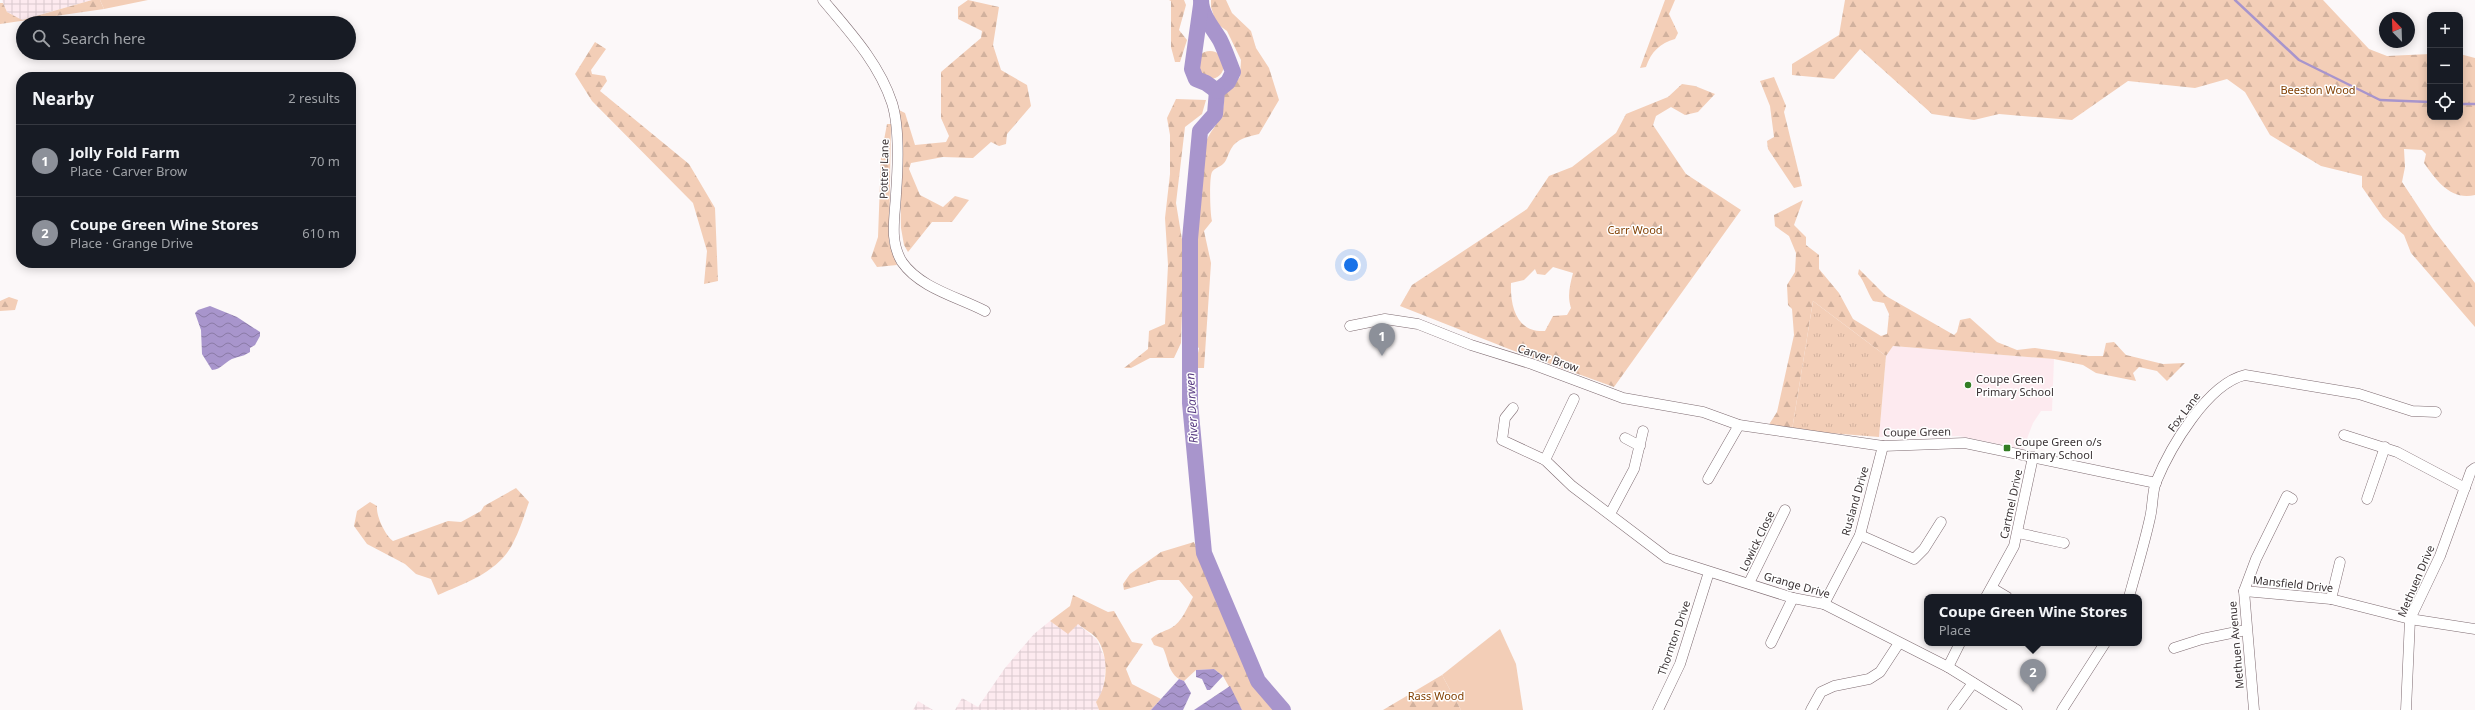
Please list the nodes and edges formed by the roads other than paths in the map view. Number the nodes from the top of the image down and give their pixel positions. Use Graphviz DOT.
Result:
graph roads {
  1 [pos="823,0"];
  2 [pos="985,311"];
  3 [pos="1350,326"];
  4 [pos="1574,399"];
  5 [pos="1512,408"];
  6 [pos="2436,412"];
  7 [pos="1739,425"];
  8 [pos="1643,431"];
  9 [pos="2344,435"];
  10 [pos="1625,438"];
  11 [pos="1640,446"];
  12 [pos="1882,446"];
  13 [pos="2385,447"];
  14 [pos="2033,457"];
  15 [pos="1545,460"];
  16 [pos="2475,468"];
  17 [pos="1708,479"];
  18 [pos="2156,483"];
  19 [pos="2465,488"];
  20 [pos="2292,499"];
  21 [pos="2367,499"];
  22 [pos="1786,510"];
  23 [pos="1610,514"];
  24 [pos="1941,522"];
  25 [pos="2018,533"];
  26 [pos="1860,535"];
  27 [pos="2064,543"];
  28 [pos="2340,562"];
  29 [pos="1709,572"];
  30 [pos="1749,583"];
  31 [pos="1992,588"];
  32 [pos="2244,591"];
  33 [pos="1988,594"];
  34 [pos="2002,594"];
  35 [pos="2130,594"];
  36 [pos="1793,598"];
  37 [pos="2331,599"];
  38 [pos="1824,604"];
  39 [pos="2410,619"];
  40 [pos="2475,629"];
  41 [pos="2246,630"];
  42 [pos="1771,642"];
  43 [pos="1899,643"];
  44 [pos="1958,646"];
  45 [pos="2103,646"];
  46 [pos="2174,648"];
  47 [pos="1948,667"];
  48 [pos="1973,683"];
  49 [pos="1658,710"];
  50 [pos="1811,710"];
  51 [pos="1953,710"];
  52 [pos="2017,710"];
  53 [pos="2062,710"];
  54 [pos="2252,710"];
  55 [pos="2406,710"];
  1 -- 2 [label="street, Potter Lane"];
  3 -- 7 [label="street, Carver Brow"];
  4 -- 15 [label="street"];
  5 -- 15 [label="street, Grange Drive"];
  6 -- 18 [label="street, Fox Lane"];
  7 -- 12 [label="street, Coupe Green"];
  7 -- 17 [label="street"];
  8 -- 11 [label="street"];
  9 -- 13 [label="street"];
  10 -- 11 [label="street"];
  11 -- 23 [label="street"];
  12 -- 14 [label="street, Coupe Green"];
  12 -- 26 [label="street, Rusland Drive"];
  13 -- 19 [label="street"];
  13 -- 21 [label="street"];
  14 -- 18 [label="street, Coupe Green"];
  14 -- 25 [label="street, Cartmel Drive"];
  15 -- 23 [label="street, Grange Drive"];
  16 -- 19 [label="street, Methuen Drive"];
  18 -- 35 [label="street, Fox Lane"];
  19 -- 39 [label="street, Methuen Drive"];
  20 -- 32 [label="street, Methuen Avenue"];
  22 -- 30 [label="street, Lowick Close"];
  23 -- 29 [label="street, Grange Drive"];
  24 -- 26 [label="street"];
  25 -- 27 [label="street"];
  25 -- 31 [label="street, Cartmel Drive"];
  26 -- 38 [label="street, Rusland Drive"];
  28 -- 37 [label="street"];
  29 -- 30 [label="street, Grange Drive"];
  29 -- 49 [label="street, Thornton Drive"];
  30 -- 36 [label="street, Grange Drive"];
  31 -- 33 [label="street, Cartmel Drive"];
  31 -- 34 [label="street"];
  32 -- 37 [label="street, Mansfield Drive"];
  32 -- 41 [label="street, Methuen Avenue"];
  36 -- 38 [label="street, Grange Drive"];
  36 -- 42 [label="street"];
  37 -- 39 [label="street, Mansfield Drive"];
  38 -- 43 [label="street, Grange Drive"];
  39 -- 40 [label="street, Mansfield Drive"];
  39 -- 55 [label="street, Methuen Drive"];
  41 -- 46 [label="street"];
  41 -- 54 [label="street, Methuen Avenue"];
  43 -- 47 [label="street, Grange Drive"];
  43 -- 50 [label="street"];
  44 -- 47 [label="street"];
  45 -- 53 [label="street"];
  47 -- 48 [label="street, Grange Drive"];
  48 -- 51 [label="street"];
  48 -- 52 [label="street, Grange Drive"];
}
